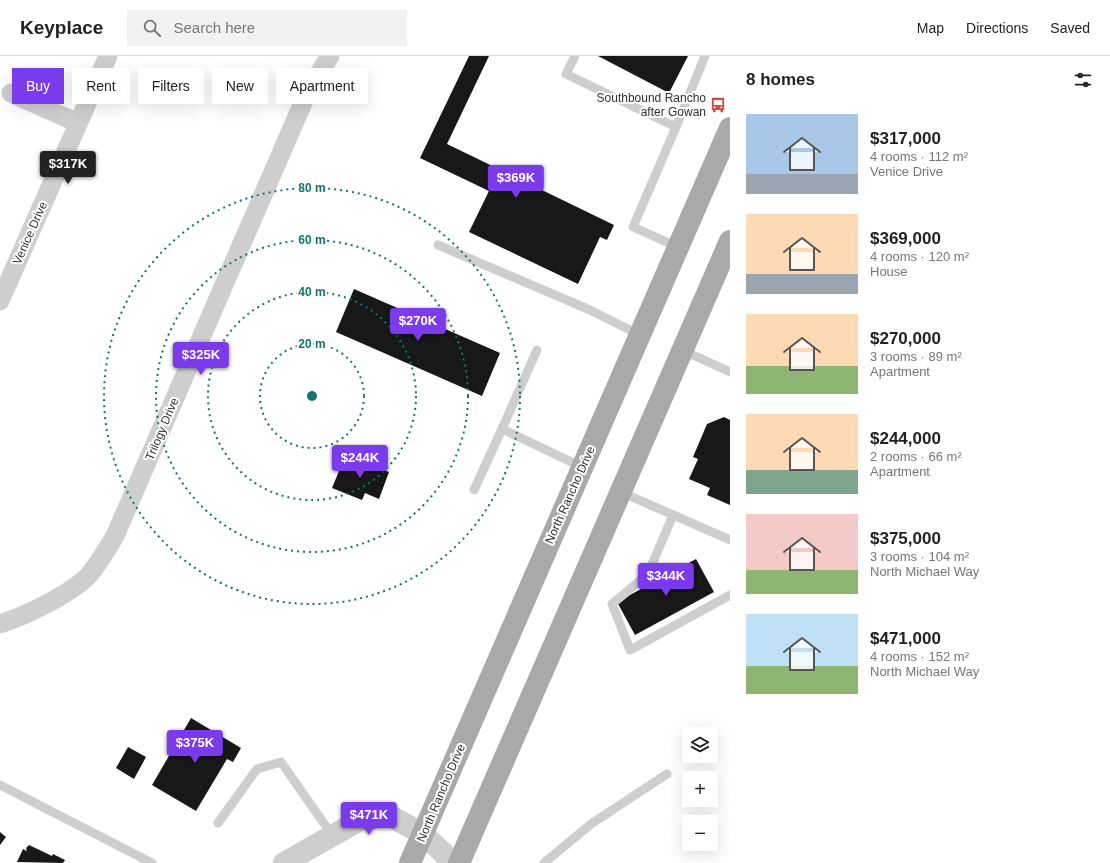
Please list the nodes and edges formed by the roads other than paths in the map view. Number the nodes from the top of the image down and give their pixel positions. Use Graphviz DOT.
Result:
graph roads {
  1 [pos="108,56"];
  2 [pos="330,56"];
  3 [pos="575,56"];
  4 [pos="705,56"];
  5 [pos="11,94"];
  6 [pos="78,123"];
  7 [pos="676,127"];
  8 [pos="730,128"];
  9 [pos="730,241"];
  10 [pos="438,245"];
  11 [pos="679,248"];
  12 [pos="0,301"];
  13 [pos="640,335"];
  14 [pos="537,350"];
  15 [pos="682,350"];
  16 [pos="730,372"];
  17 [pos="502,429"];
  18 [pos="582,468"];
  19 [pos="474,490"];
  20 [pos="621,492"];
  21 [pos="673,515"];
  22 [pos="730,540"];
  23 [pos="730,595"];
  24 [pos="0,624"];
  25 [pos="667,774"];
  26 [pos="0,785"];
  27 [pos="218,823"];
  28 [pos="423,834"];
  29 [pos="332,836"];
  30 [pos="152,863"];
  31 [pos="284,863"];
  32 [pos="410,863"];
  33 [pos="454,863"];
  34 [pos="458,863"];
  35 [pos="544,863"];
  1 -- 6 [label="street, Venice Drive"];
  2 -- 24 [label="street, Trilogy Drive"];
  3 -- 7 [label="lane"];
  4 -- 7 [label="lane"];
  5 -- 6 [label="street"];
  6 -- 12 [label="street, Venice Drive"];
  7 -- 11 [label="lane"];
  8 -- 11 [label="main road, North Rancho Drive"];
  9 -- 15 [label="main road"];
  10 -- 13 [label="lane"];
  11 -- 13 [label="main road, North Rancho Drive"];
  13 -- 18 [label="main road, North Rancho Drive"];
  14 -- 17 [label="lane"];
  15 -- 16 [label="lane"];
  15 -- 20 [label="main road"];
  17 -- 18 [label="lane"];
  17 -- 19 [label="lane"];
  18 -- 28 [label="main road, North Rancho Drive"];
  20 -- 21 [label="lane"];
  20 -- 34 [label="main road"];
  21 -- 22 [label="lane"];
  21 -- 23 [label="lane"];
  25 -- 35 [label="lane"];
  26 -- 30 [label="lane"];
  27 -- 29 [label="lane"];
  28 -- 29 [label="street"];
  28 -- 32 [label="main road, North Rancho Drive"];
  28 -- 33 [label="street"];
  29 -- 31 [label="street"];
}
